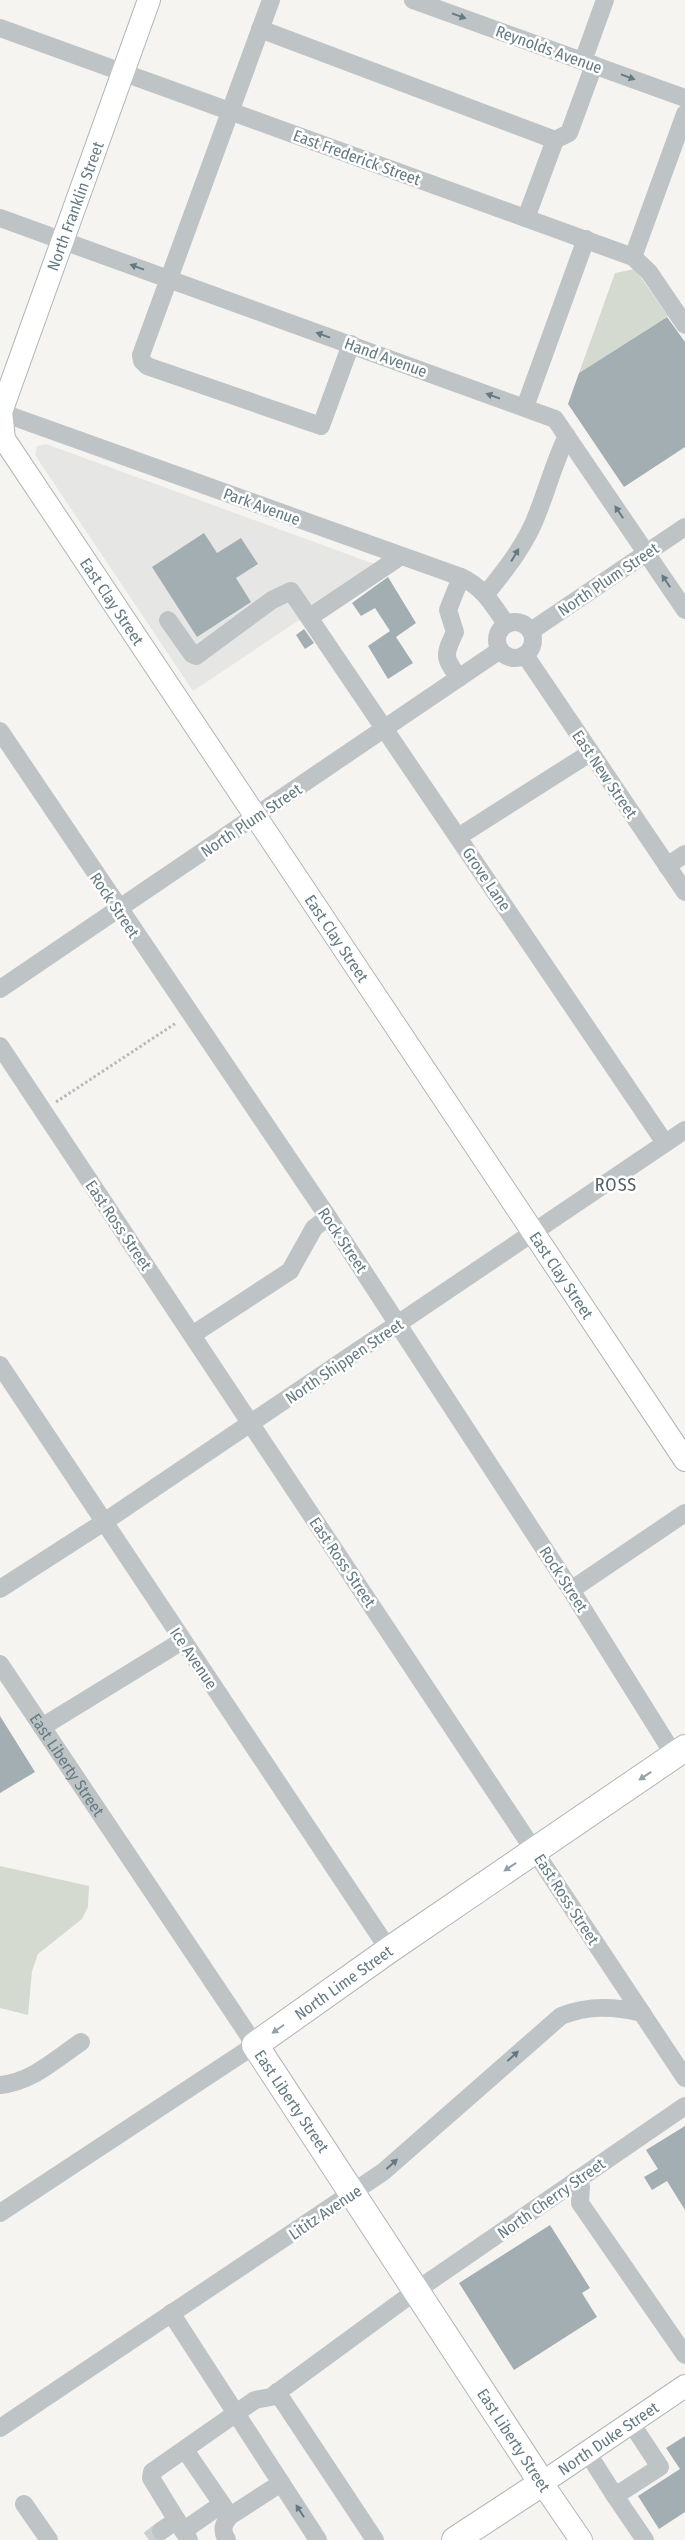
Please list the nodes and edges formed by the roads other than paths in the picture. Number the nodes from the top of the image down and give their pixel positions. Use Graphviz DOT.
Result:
graph roads {
  1 [pos="149,0"];
  2 [pos="271,0"];
  3 [pos="413,0"];
  4 [pos="605,0"];
  5 [pos="0,28"];
  6 [pos="260,29"];
  7 [pos="588,63"];
  8 [pos="123,72"];
  9 [pos="685,98"];
  10 [pos="230,111"];
  11 [pos="685,114"];
  12 [pos="555,140"];
  13 [pos="0,218"];
  14 [pos="526,218"];
  15 [pos="62,240"];
  16 [pos="586,240"];
  17 [pos="633,256"];
  18 [pos="169,279"];
  19 [pos="685,325"];
  20 [pos="351,344"];
  21 [pos="525,407"];
  22 [pos="0,412"];
  23 [pos="567,436"];
  24 [pos="685,527"];
  25 [pos="647,552"];
  26 [pos="401,556"];
  27 [pos="461,577"];
  28 [pos="486,594"];
  29 [pos="685,610"];
  30 [pos="309,616"];
  31 [pos="168,620"];
  32 [pos="506,624"];
  33 [pos="531,631"];
  34 [pos="500,650"];
  35 [pos="525,655"];
  36 [pos="459,678"];
  37 [pos="385,728"];
  38 [pos="0,731"];
  39 [pos="590,753"];
  40 [pos="256,817"];
  41 [pos="458,837"];
  42 [pos="685,854"];
  43 [pos="667,866"];
  44 [pos="685,892"];
  45 [pos="119,910"];
  46 [pos="0,989"];
  47 [pos="0,1046"];
  48 [pos="685,1130"];
  49 [pos="665,1143"];
  50 [pos="328,1217"];
  51 [pos="532,1232"];
  52 [pos="398,1324"];
  53 [pos="192,1335"];
  54 [pos="0,1365"];
  55 [pos="251,1424"];
  56 [pos="685,1460"];
  57 [pos="685,1513"];
  58 [pos="104,1522"];
  59 [pos="0,1589"];
  60 [pos="571,1590"];
  61 [pos="182,1641"];
  62 [pos="0,1664"];
  63 [pos="42,1727"];
  64 [pos="680,1752"];
  65 [pos="535,1850"];
  66 [pos="389,1950"];
  67 [pos="642,2013"];
  68 [pos="81,2042"];
  69 [pos="255,2045"];
  70 [pos="685,2078"];
  71 [pos="0,2085"];
  72 [pos="685,2106"];
  73 [pos="576,2180"];
  74 [pos="353,2194"];
  75 [pos="556,2194"];
  76 [pos="580,2203"];
  77 [pos="0,2213"];
  78 [pos="417,2290"];
  79 [pos="171,2313"];
  80 [pos="685,2356"];
  81 [pos="685,2386"];
  82 [pos="277,2392"];
  83 [pos="237,2412"];
  84 [pos="631,2423"];
  85 [pos="0,2428"];
  86 [pos="185,2450"];
  87 [pos="587,2452"];
  88 [pos="281,2483"];
  89 [pos="542,2483"];
  90 [pos="615,2496"];
  91 [pos="24,2504"];
  92 [pos="226,2510"];
  93 [pos="183,2530"];
  94 [pos="162,2531"];
  95 [pos="49,2540"];
  96 [pos="227,2540"];
  97 [pos="318,2540"];
  98 [pos="375,2540"];
  99 [pos="455,2540"];
  100 [pos="581,2540"];
  101 [pos="645,2540"];
  1 -- 8 [label="main road, North Franklin Street"];
  2 -- 6 [label="street"];
  3 -- 7 [label="street, Reynolds Avenue, one-way"];
  4 -- 7 [label="street"];
  5 -- 8 [label="street, East Frederick Street"];
  6 -- 10 [label="street"];
  6 -- 12 [label="street"];
  7 -- 9 [label="street, Reynolds Avenue, one-way"];
  7 -- 12 [label="street"];
  8 -- 10 [label="street, East Frederick Street"];
  8 -- 15 [label="main road, North Franklin Street"];
  10 -- 14 [label="street, East Frederick Street"];
  10 -- 18 [label="street"];
  11 -- 17 [label="street"];
  12 -- 14 [label="street"];
  13 -- 15 [label="street, Hand Avenue"];
  14 -- 16 [label="street, East Frederick Street"];
  18 -- 15 [label="street, Hand Avenue, one-way"];
  15 -- 22 [label="main road, North Franklin Street"];
  16 -- 17 [label="street, East Frederick Street"];
  16 -- 21 [label="street"];
  17 -- 19 [label="street, East Frederick Street"];
  20 -- 18 [label="street, Hand Avenue, one-way"];
  18 -- 20 [label="street"];
  21 -- 20 [label="street, Hand Avenue, one-way"];
  21 -- 23 [label="street, Hand Avenue"];
  22 -- 26 [label="street, Park Avenue"];
  22 -- 40 [label="main road, East Clay Street"];
  25 -- 23 [label="street, Hand Avenue, one-way"];
  28 -- 23 [label="street, one-way"];
  24 -- 25 [label="street, North Plum Street"];
  29 -- 25 [label="street, Hand Avenue, one-way"];
  25 -- 33 [label="street, North Plum Street"];
  26 -- 27 [label="street, Park Avenue"];
  26 -- 30 [label="street"];
  27 -- 28 [label="street, Park Avenue"];
  27 -- 36 [label="street"];
  28 -- 32 [label="street, Park Avenue"];
  30 -- 31 [label="street, Grove Lane"];
  30 -- 37 [label="street, Grove Lane"];
  32 -- 33 [label="street"];
  32 -- 34 [label="street"];
  33 -- 35 [label="street"];
  34 -- 35 [label="street"];
  34 -- 36 [label="street, North Plum Street"];
  35 -- 39 [label="street, East New Street"];
  36 -- 37 [label="street, North Plum Street"];
  37 -- 40 [label="street, North Plum Street"];
  37 -- 41 [label="street, Grove Lane"];
  38 -- 45 [label="street, Rock Street"];
  39 -- 41 [label="street"];
  39 -- 43 [label="street, East New Street"];
  40 -- 45 [label="street, North Plum Street"];
  40 -- 51 [label="main road, East Clay Street"];
  41 -- 49 [label="street, Grove Lane"];
  42 -- 43 [label="street"];
  43 -- 44 [label="street, East New Street"];
  45 -- 46 [label="street, North Plum Street"];
  45 -- 50 [label="street, Rock Street"];
  47 -- 53 [label="street, East Ross Street"];
  48 -- 49 [label="street, North Shippen Street"];
  49 -- 51 [label="street, North Shippen Street"];
  50 -- 52 [label="street, Rock Street"];
  50 -- 53 [label="street"];
  51 -- 52 [label="street, North Shippen Street"];
  51 -- 56 [label="main road, East Clay Street"];
  52 -- 55 [label="street, North Shippen Street"];
  52 -- 60 [label="street, Rock Street"];
  53 -- 55 [label="street, East Ross Street"];
  54 -- 58 [label="street, Ice Avenue"];
  55 -- 58 [label="street, North Shippen Street"];
  55 -- 65 [label="street, East Ross Street"];
  57 -- 60 [label="street"];
  58 -- 59 [label="street, North Shippen Street"];
  58 -- 61 [label="street, Ice Avenue"];
  60 -- 64 [label="street, Rock Street"];
  61 -- 63 [label="street"];
  61 -- 66 [label="street, Ice Avenue"];
  62 -- 63 [label="street, East Liberty Street"];
  63 -- 69 [label="street, East Liberty Street"];
  64 -- 65 [label="highway, North Lime Street, one-way"];
  65 -- 66 [label="highway, North Lime Street, one-way"];
  65 -- 67 [label="street, East Ross Street"];
  66 -- 69 [label="highway, North Lime Street, one-way"];
  67 -- 70 [label="street, East Ross Street"];
  74 -- 67 [label="street, Lititz Avenue, one-way"];
  68 -- 71 [label="street"];
  69 -- 74 [label="highway, East Liberty Street"];
  69 -- 77 [label="street, North Lime Street"];
  72 -- 73 [label="street, North Cherry Street"];
  73 -- 75 [label="street, North Cherry Street"];
  73 -- 76 [label="street"];
  74 -- 78 [label="highway, East Liberty Street"];
  74 -- 79 [label="street, Lititz Avenue"];
  75 -- 76 [label="street"];
  75 -- 78 [label="street, North Cherry Street"];
  76 -- 80 [label="street"];
  78 -- 82 [label="street, North Cherry Street"];
  78 -- 89 [label="highway, East Liberty Street"];
  79 -- 83 [label="street"];
  79 -- 85 [label="street, Lititz Avenue"];
  81 -- 84 [label="main road, North Duke Street"];
  82 -- 83 [label="street, North Cherry Street"];
  82 -- 98 [label="street"];
  83 -- 86 [label="street, North Cherry Street"];
  83 -- 88 [label="street"];
  84 -- 87 [label="main road, North Duke Street"];
  84 -- 90 [label="street"];
  86 -- 92 [label="street"];
  86 -- 93 [label="street, North Cherry Street"];
  87 -- 89 [label="main road, North Duke Street"];
  87 -- 90 [label="street"];
  88 -- 92 [label="street"];
  97 -- 88 [label="street, one-way"];
  89 -- 99 [label="highway, North Duke Street"];
  89 -- 100 [label="main road, East Liberty Street"];
  90 -- 101 [label="street"];
  91 -- 95 [label="street"];
  92 -- 93 [label="street"];
  92 -- 96 [label="street"];
  93 -- 94 [label="street"];
}
